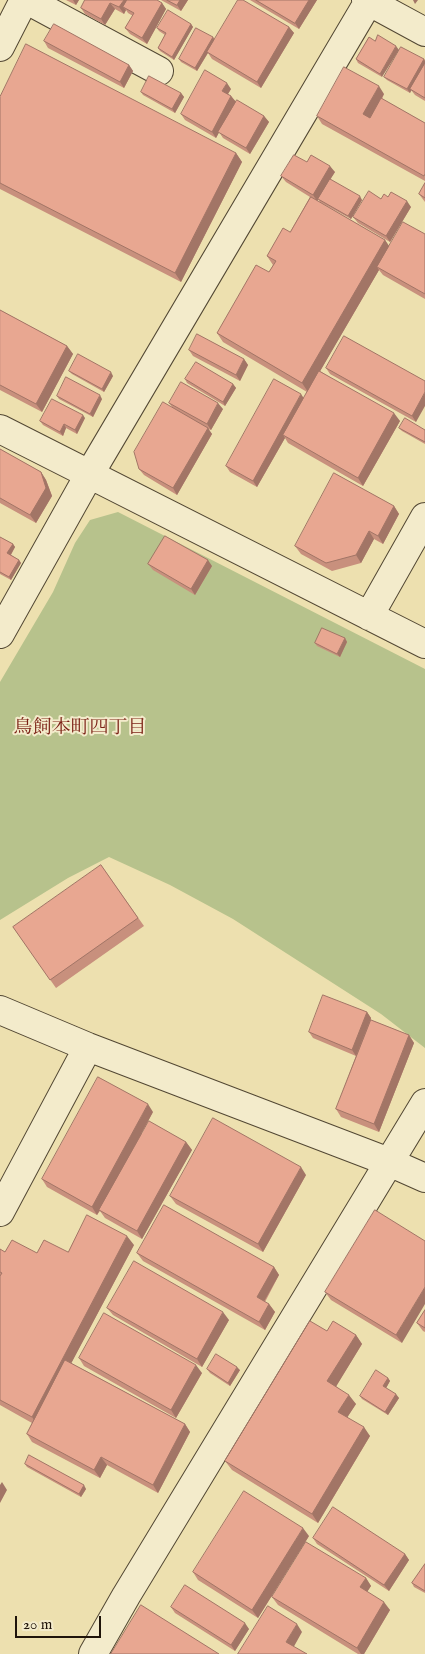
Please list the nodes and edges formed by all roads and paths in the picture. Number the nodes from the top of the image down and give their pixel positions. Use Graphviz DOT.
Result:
graph roads {
  1 [pos="26,0"];
  2 [pos="368,1"];
  3 [pos="425,32"];
  4 [pos="0,46"];
  5 [pos="159,71"];
  6 [pos="0,429"];
  7 [pos="89,475"];
  8 [pos="425,517"];
  9 [pos="9,598"];
  10 [pos="369,616"];
  11 [pos="0,634"];
  12 [pos="425,644"];
  13 [pos="0,1010"];
  14 [pos="88,1048"];
  15 [pos="425,1103"];
  16 [pos="389,1162"];
  17 [pos="425,1178"];
  18 [pos="0,1212"];
  19 [pos="93,1654"];
  1 -- 4 [label="street"];
  1 -- 5 [label="street"];
  2 -- 3 [label="street"];
  2 -- 7 [label="street"];
  6 -- 7 [label="street"];
  7 -- 9 [label="street"];
  7 -- 10 [label="street"];
  8 -- 10 [label="street"];
  9 -- 11 [label="street"];
  10 -- 12 [label="street"];
  13 -- 14 [label="street"];
  14 -- 16 [label="street"];
  14 -- 18 [label="street"];
  15 -- 16 [label="street"];
  16 -- 17 [label="street"];
  16 -- 19 [label="street"];
}
